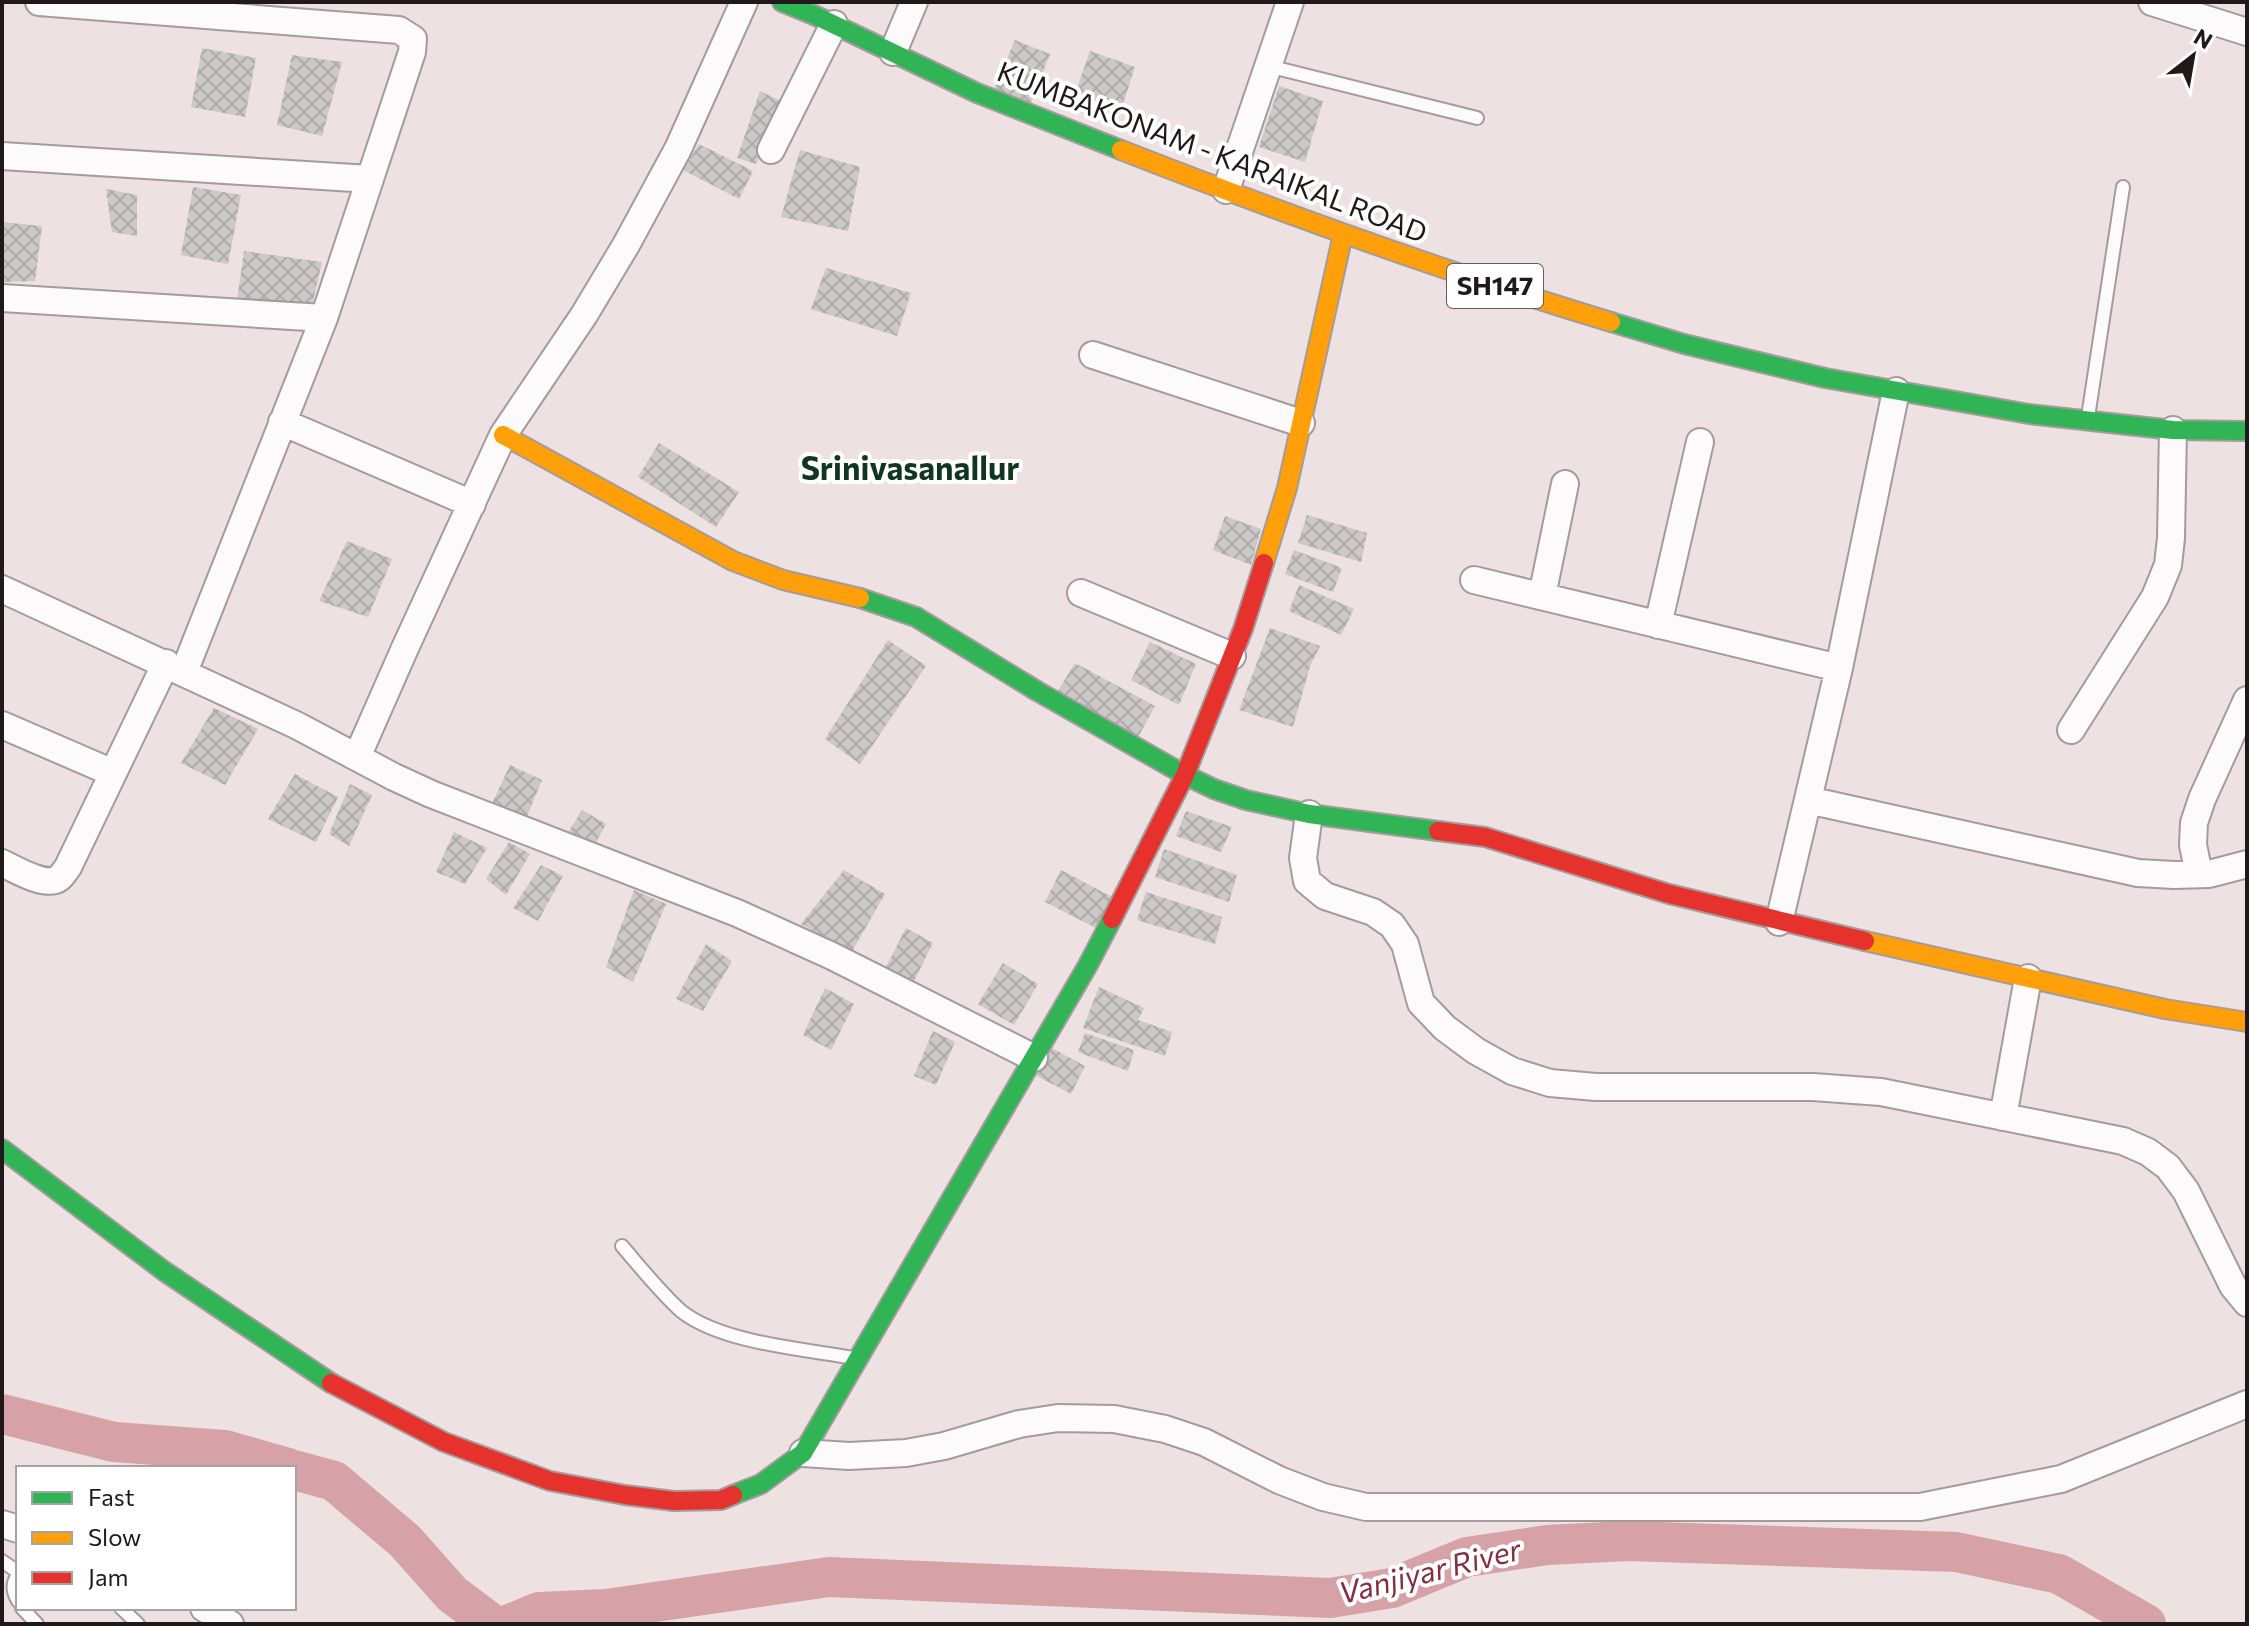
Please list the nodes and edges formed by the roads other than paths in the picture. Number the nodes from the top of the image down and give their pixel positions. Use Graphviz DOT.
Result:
graph roads {
  1 [pos="39,2"];
  2 [pos="744,2"];
  3 [pos="782,2"];
  4 [pos="914,2"];
  5 [pos="1290,2"];
  6 [pos="2152,2"];
  7 [pos="123,5"];
  8 [pos="834,24"];
  9 [pos="2247,32"];
  10 [pos="893,52"];
  11 [pos="1268,66"];
  12 [pos="1477,118"];
  13 [pos="771,150"];
  14 [pos="2,156"];
  15 [pos="370,179"];
  16 [pos="2123,187"];
  17 [pos="1226,190"];
  18 [pos="1343,234"];
  19 [pos="2,298"];
  20 [pos="324,318"];
  21 [pos="1093,355"];
  22 [pos="1896,391"];
  23 [pos="2087,421"];
  24 [pos="282,422"];
  25 [pos="1301,423"];
  26 [pos="2173,430"];
  27 [pos="2247,431"];
  28 [pos="503,435"];
  29 [pos="1700,442"];
  30 [pos="1565,484"];
  31 [pos="472,504"];
  32 [pos="1474,580"];
  33 [pos="2,589"];
  34 [pos="1081,593"];
  35 [pos="1542,596"];
  36 [pos="1658,625"];
  37 [pos="1232,656"];
  38 [pos="175,667"];
  39 [pos="1839,668"];
  40 [pos="2247,700"];
  41 [pos="2,725"];
  42 [pos="2071,730"];
  43 [pos="2238,742"];
  44 [pos="357,757"];
  45 [pos="113,773"];
  46 [pos="1185,775"];
  47 [pos="1808,800"];
  48 [pos="1309,814"];
  49 [pos="2,863"];
  50 [pos="2247,864"];
  51 [pos="2199,874"];
  52 [pos="1779,922"];
  53 [pos="2028,978"];
  54 [pos="2247,1022"];
  55 [pos="1034,1058"];
  56 [pos="2003,1117"];
  57 [pos="2,1149"];
  58 [pos="622,1246"];
  59 [pos="2247,1303"];
  60 [pos="857,1358"];
  61 [pos="2247,1404"];
  62 [pos="803,1453"];
  63 [pos="16,1577"];
  64 [pos="16,1598"];
  65 [pos="123,1610"];
  66 [pos="207,1610"];
  67 [pos="138,1624"];
  68 [pos="230,1624"];
  1 -- 7 [label="street"];
  2 -- 28 [label="street"];
  3 -- 8 [label="street, KUMBAKONAM - KARAIKAL ROAD / SH147"];
  4 -- 10 [label="street"];
  5 -- 11 [label="street"];
  6 -- 9 [label="street"];
  7 -- 15 [label="street"];
  8 -- 10 [label="street, KUMBAKONAM - KARAIKAL ROAD / SH147"];
  8 -- 13 [label="street"];
  10 -- 17 [label="street, KUMBAKONAM - KARAIKAL ROAD / SH147"];
  11 -- 12 [label="lane"];
  11 -- 17 [label="street"];
  14 -- 15 [label="street"];
  15 -- 20 [label="street"];
  16 -- 23 [label="lane"];
  17 -- 18 [label="street, KUMBAKONAM - KARAIKAL ROAD / SH147"];
  18 -- 22 [label="street, KUMBAKONAM - KARAIKAL ROAD / SH147"];
  18 -- 25 [label="street"];
  19 -- 20 [label="street"];
  20 -- 24 [label="street"];
  21 -- 25 [label="street"];
  22 -- 23 [label="street, KUMBAKONAM - KARAIKAL ROAD / SH147"];
  22 -- 39 [label="street"];
  23 -- 26 [label="street, KUMBAKONAM - KARAIKAL ROAD / SH147"];
  24 -- 31 [label="street"];
  24 -- 38 [label="street"];
  25 -- 37 [label="street"];
  26 -- 27 [label="street, KUMBAKONAM - KARAIKAL ROAD / SH147"];
  26 -- 42 [label="street"];
  28 -- 31 [label="street"];
  28 -- 46 [label="street"];
  29 -- 36 [label="street"];
  30 -- 35 [label="street"];
  31 -- 44 [label="street"];
  32 -- 35 [label="street"];
  33 -- 38 [label="street"];
  34 -- 37 [label="street"];
  35 -- 36 [label="street"];
  36 -- 39 [label="street"];
  37 -- 46 [label="street"];
  38 -- 44 [label="street"];
  38 -- 45 [label="street"];
  39 -- 47 [label="street"];
  40 -- 43 [label="street"];
  41 -- 45 [label="street"];
  43 -- 51 [label="street"];
  44 -- 55 [label="street"];
  45 -- 49 [label="street"];
  46 -- 48 [label="street"];
  46 -- 55 [label="street"];
  47 -- 51 [label="street"];
  47 -- 52 [label="street"];
  48 -- 52 [label="street"];
  48 -- 56 [label="street"];
  50 -- 51 [label="street"];
  52 -- 53 [label="street"];
  53 -- 54 [label="street"];
  53 -- 56 [label="street"];
  55 -- 60 [label="street"];
  56 -- 59 [label="street"];
  57 -- 62 [label="street"];
  58 -- 60 [label="lane"];
  60 -- 62 [label="street"];
  61 -- 62 [label="street"];
  63 -- 64 [label="lane"];
  65 -- 67 [label="lane"];
  66 -- 68 [label="street"];
}
